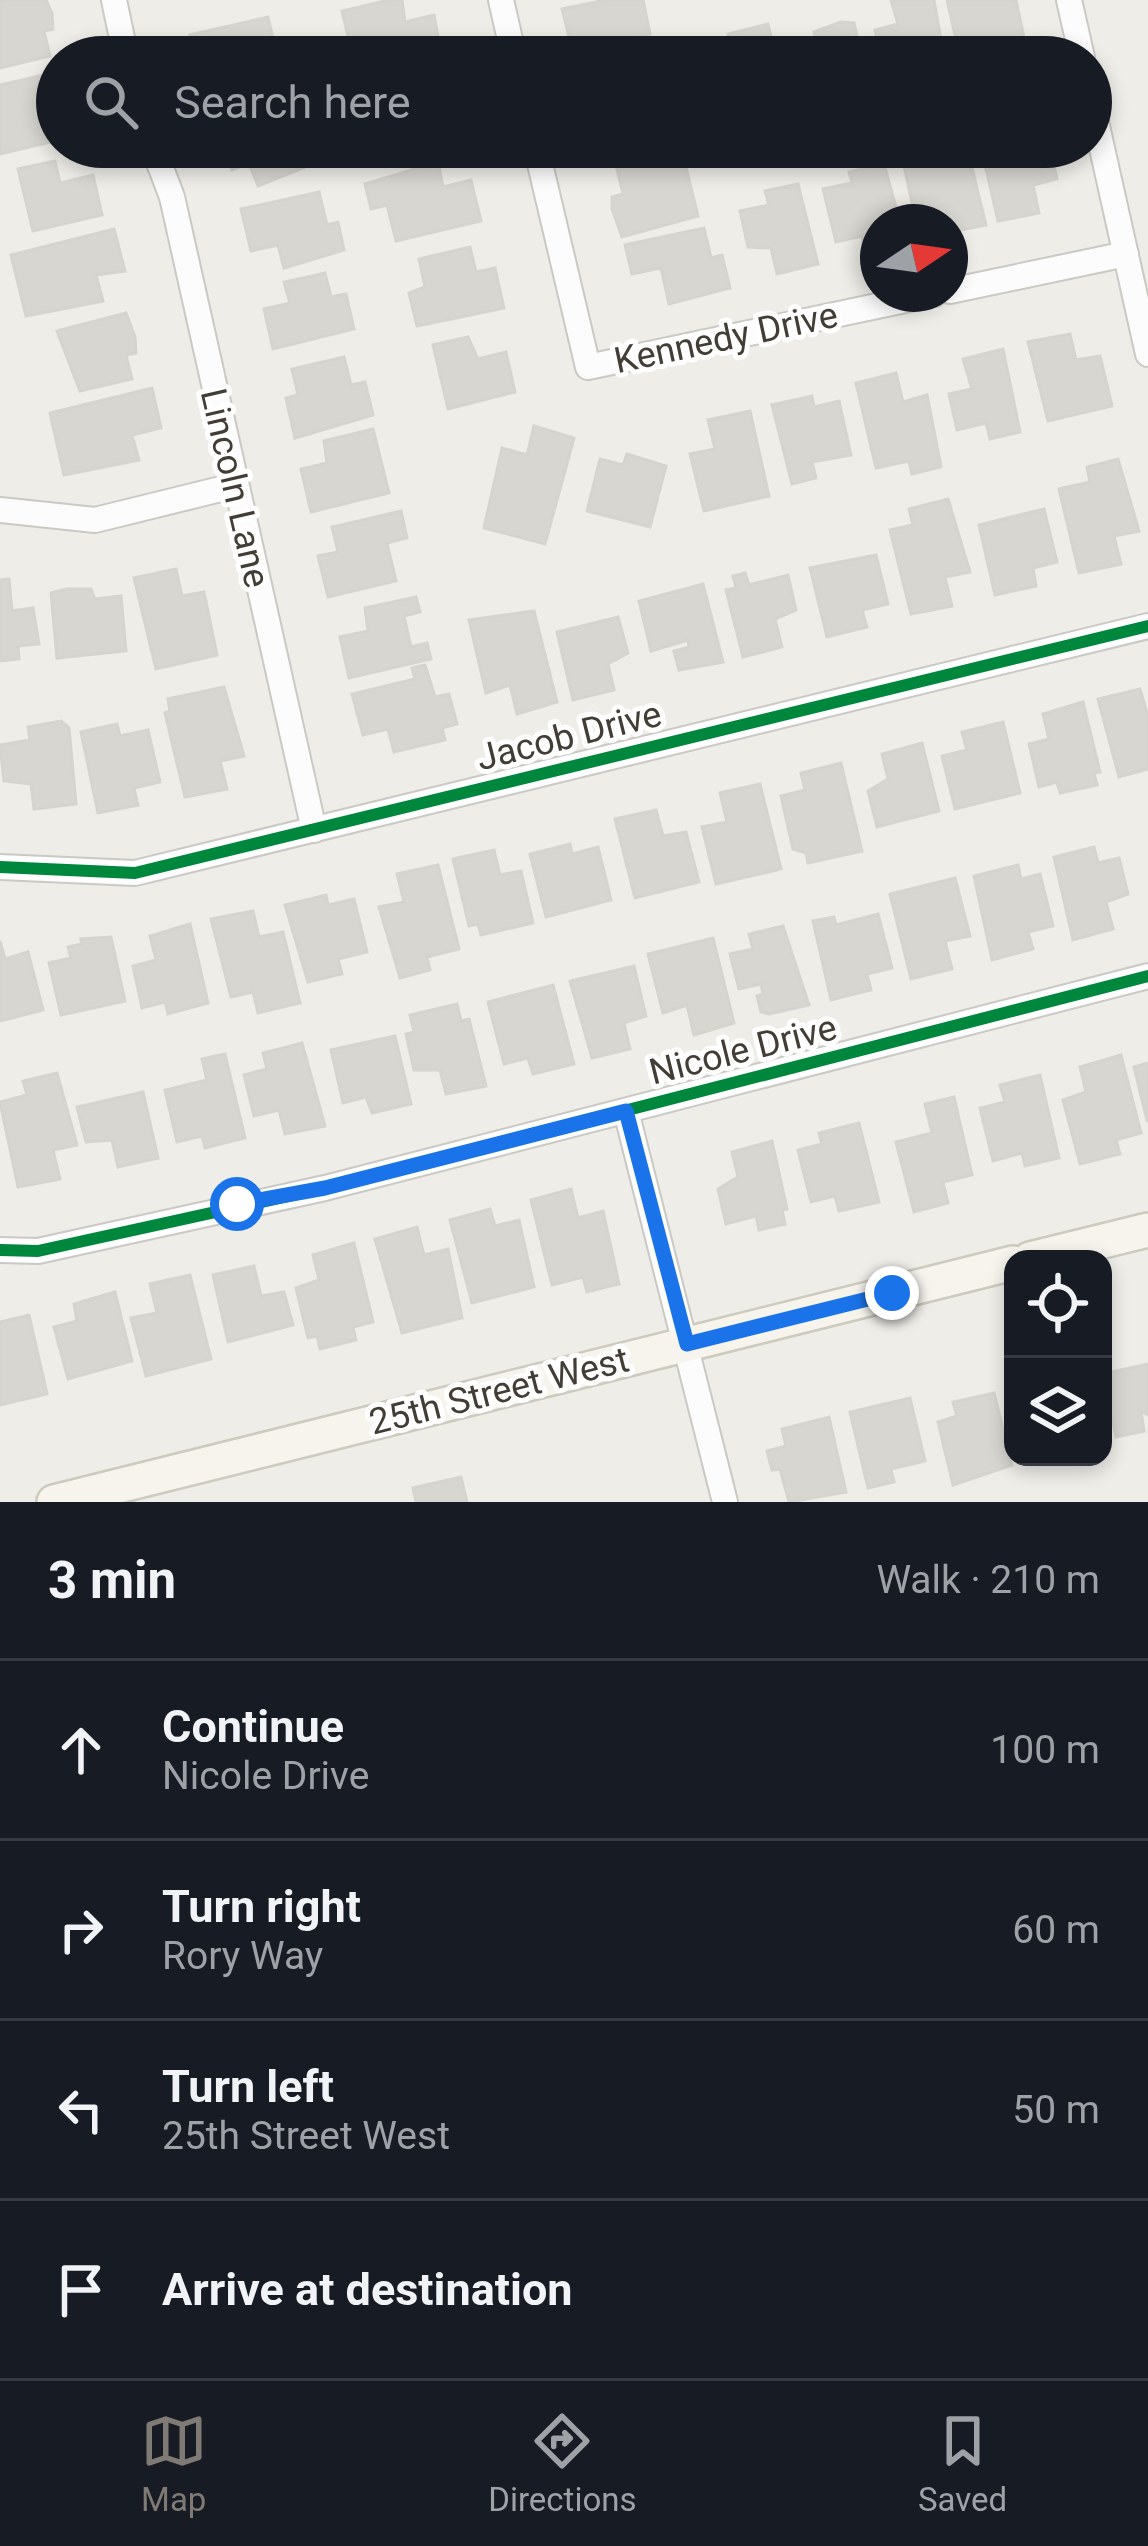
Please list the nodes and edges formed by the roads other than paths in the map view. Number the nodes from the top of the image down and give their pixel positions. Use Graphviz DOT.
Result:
graph roads {
  1 [pos="114,0"];
  2 [pos="501,0"];
  3 [pos="1069,0"];
  4 [pos="122,36"];
  5 [pos="509,36"];
  6 [pos="1077,36"];
  7 [pos="160,168"];
  8 [pos="541,168"];
  9 [pos="1107,168"];
  10 [pos="1126,254"];
  11 [pos="968,287"];
  12 [pos="860,310"];
  13 [pos="1148,354"];
  14 [pos="233,486"];
  15 [pos="0,510"];
  16 [pos="1148,626"];
  17 [pos="314,830"];
  18 [pos="0,867"];
  19 [pos="1148,976"];
  20 [pos="626,1111"];
  21 [pos="1148,1230"];
  22 [pos="0,1250"];
  23 [pos="1067,1250"];
  24 [pos="1004,1265"];
  25 [pos="687,1344"];
  26 [pos="54,1502"];
  27 [pos="725,1502"];
  1 -- 4 [label="street"];
  2 -- 5 [label="street"];
  3 -- 6 [label="street"];
  7 -- 14 [label="street, Lincoln Lane"];
  8 -- 12 [label="street, Kennedy Drive"];
  9 -- 10 [label="street"];
  10 -- 11 [label="street"];
  10 -- 13 [label="street"];
  14 -- 15 [label="street"];
  14 -- 17 [label="street, Lincoln Lane"];
  16 -- 17 [label="street, Jacob Drive"];
  17 -- 18 [label="street, Jacob Drive"];
  19 -- 20 [label="street, Nicole Drive"];
  20 -- 22 [label="street, Nicole Drive"];
  20 -- 25 [label="street"];
  21 -- 23 [label="main road"];
  24 -- 25 [label="main road, 25th Street West"];
  25 -- 26 [label="main road, 25th Street West"];
  25 -- 27 [label="street"];
}
